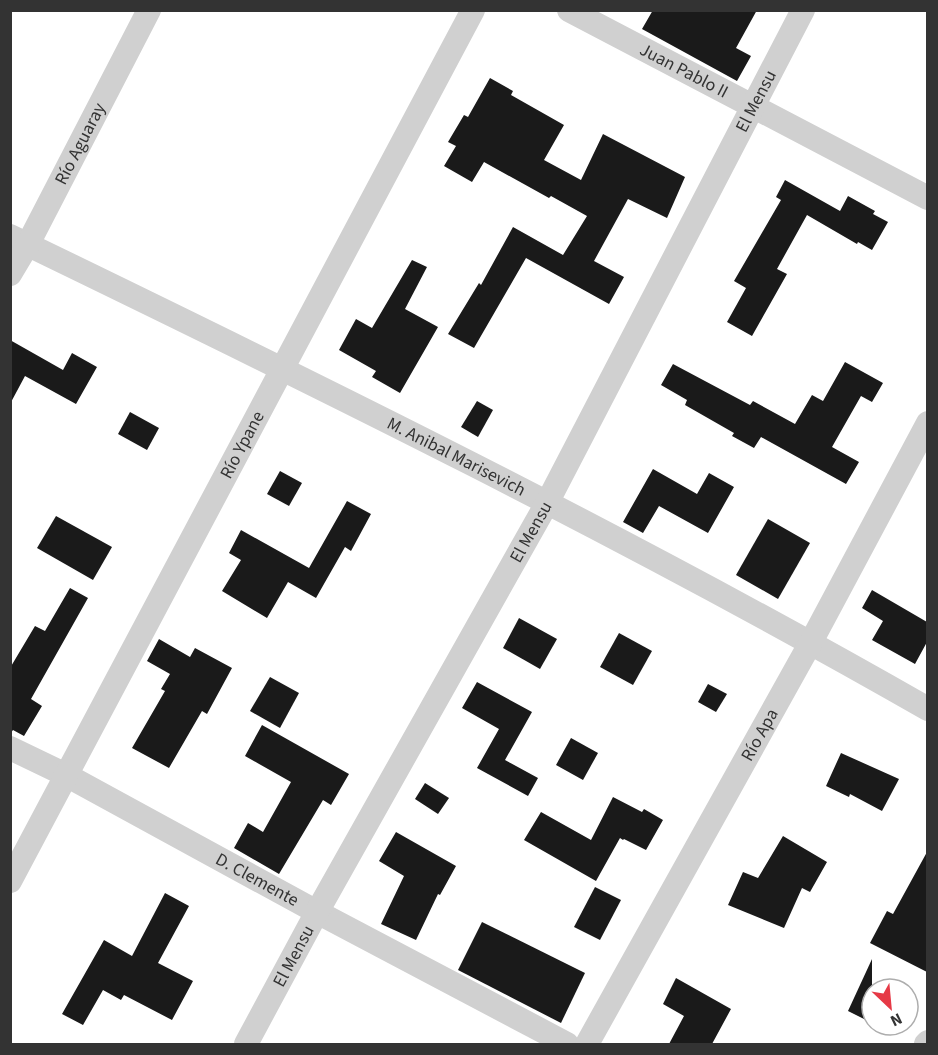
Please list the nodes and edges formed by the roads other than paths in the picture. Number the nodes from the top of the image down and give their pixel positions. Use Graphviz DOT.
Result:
graph roads {
  1 [pos="149,10"];
  2 [pos="473,10"];
  3 [pos="568,10"];
  4 [pos="803,10"];
  5 [pos="753,108"];
  6 [pos="927,198"];
  7 [pos="19,240"];
  8 [pos="10,274"];
  9 [pos="283,370"];
  10 [pos="927,423"];
  11 [pos="547,503"];
  12 [pos="811,642"];
  13 [pos="927,709"];
  14 [pos="10,748"];
  15 [pos="66,775"];
  16 [pos="10,881"];
  17 [pos="317,912"];
  18 [pos="246,1044"];
  19 [pos="567,1044"];
  20 [pos="587,1044"];
  1 -- 7 [label="street, Río Aguaray"];
  2 -- 9 [label="street, Río Ypane"];
  3 -- 5 [label="street, Juan Pablo II"];
  4 -- 5 [label="street, El Mensu"];
  5 -- 6 [label="street, Juan Pablo II"];
  5 -- 11 [label="street, El Mensu"];
  7 -- 8 [label="street, Río Aguaray"];
  7 -- 9 [label="street, M. Anibal Marisevich"];
  9 -- 11 [label="street, M. Anibal Marisevich"];
  9 -- 15 [label="street, Río Ypane"];
  10 -- 12 [label="street, Río Apa"];
  11 -- 12 [label="street, M. Anibal Marisevich"];
  11 -- 17 [label="street, El Mensu"];
  12 -- 13 [label="street, M. Anibal Marisevich"];
  12 -- 20 [label="street, Río Apa"];
  14 -- 15 [label="street, D. Clemente"];
  15 -- 16 [label="street, Río Ypane"];
  15 -- 17 [label="street, D. Clemente"];
  17 -- 18 [label="street, El Mensu"];
  17 -- 19 [label="street, D. Clemente"];
}
